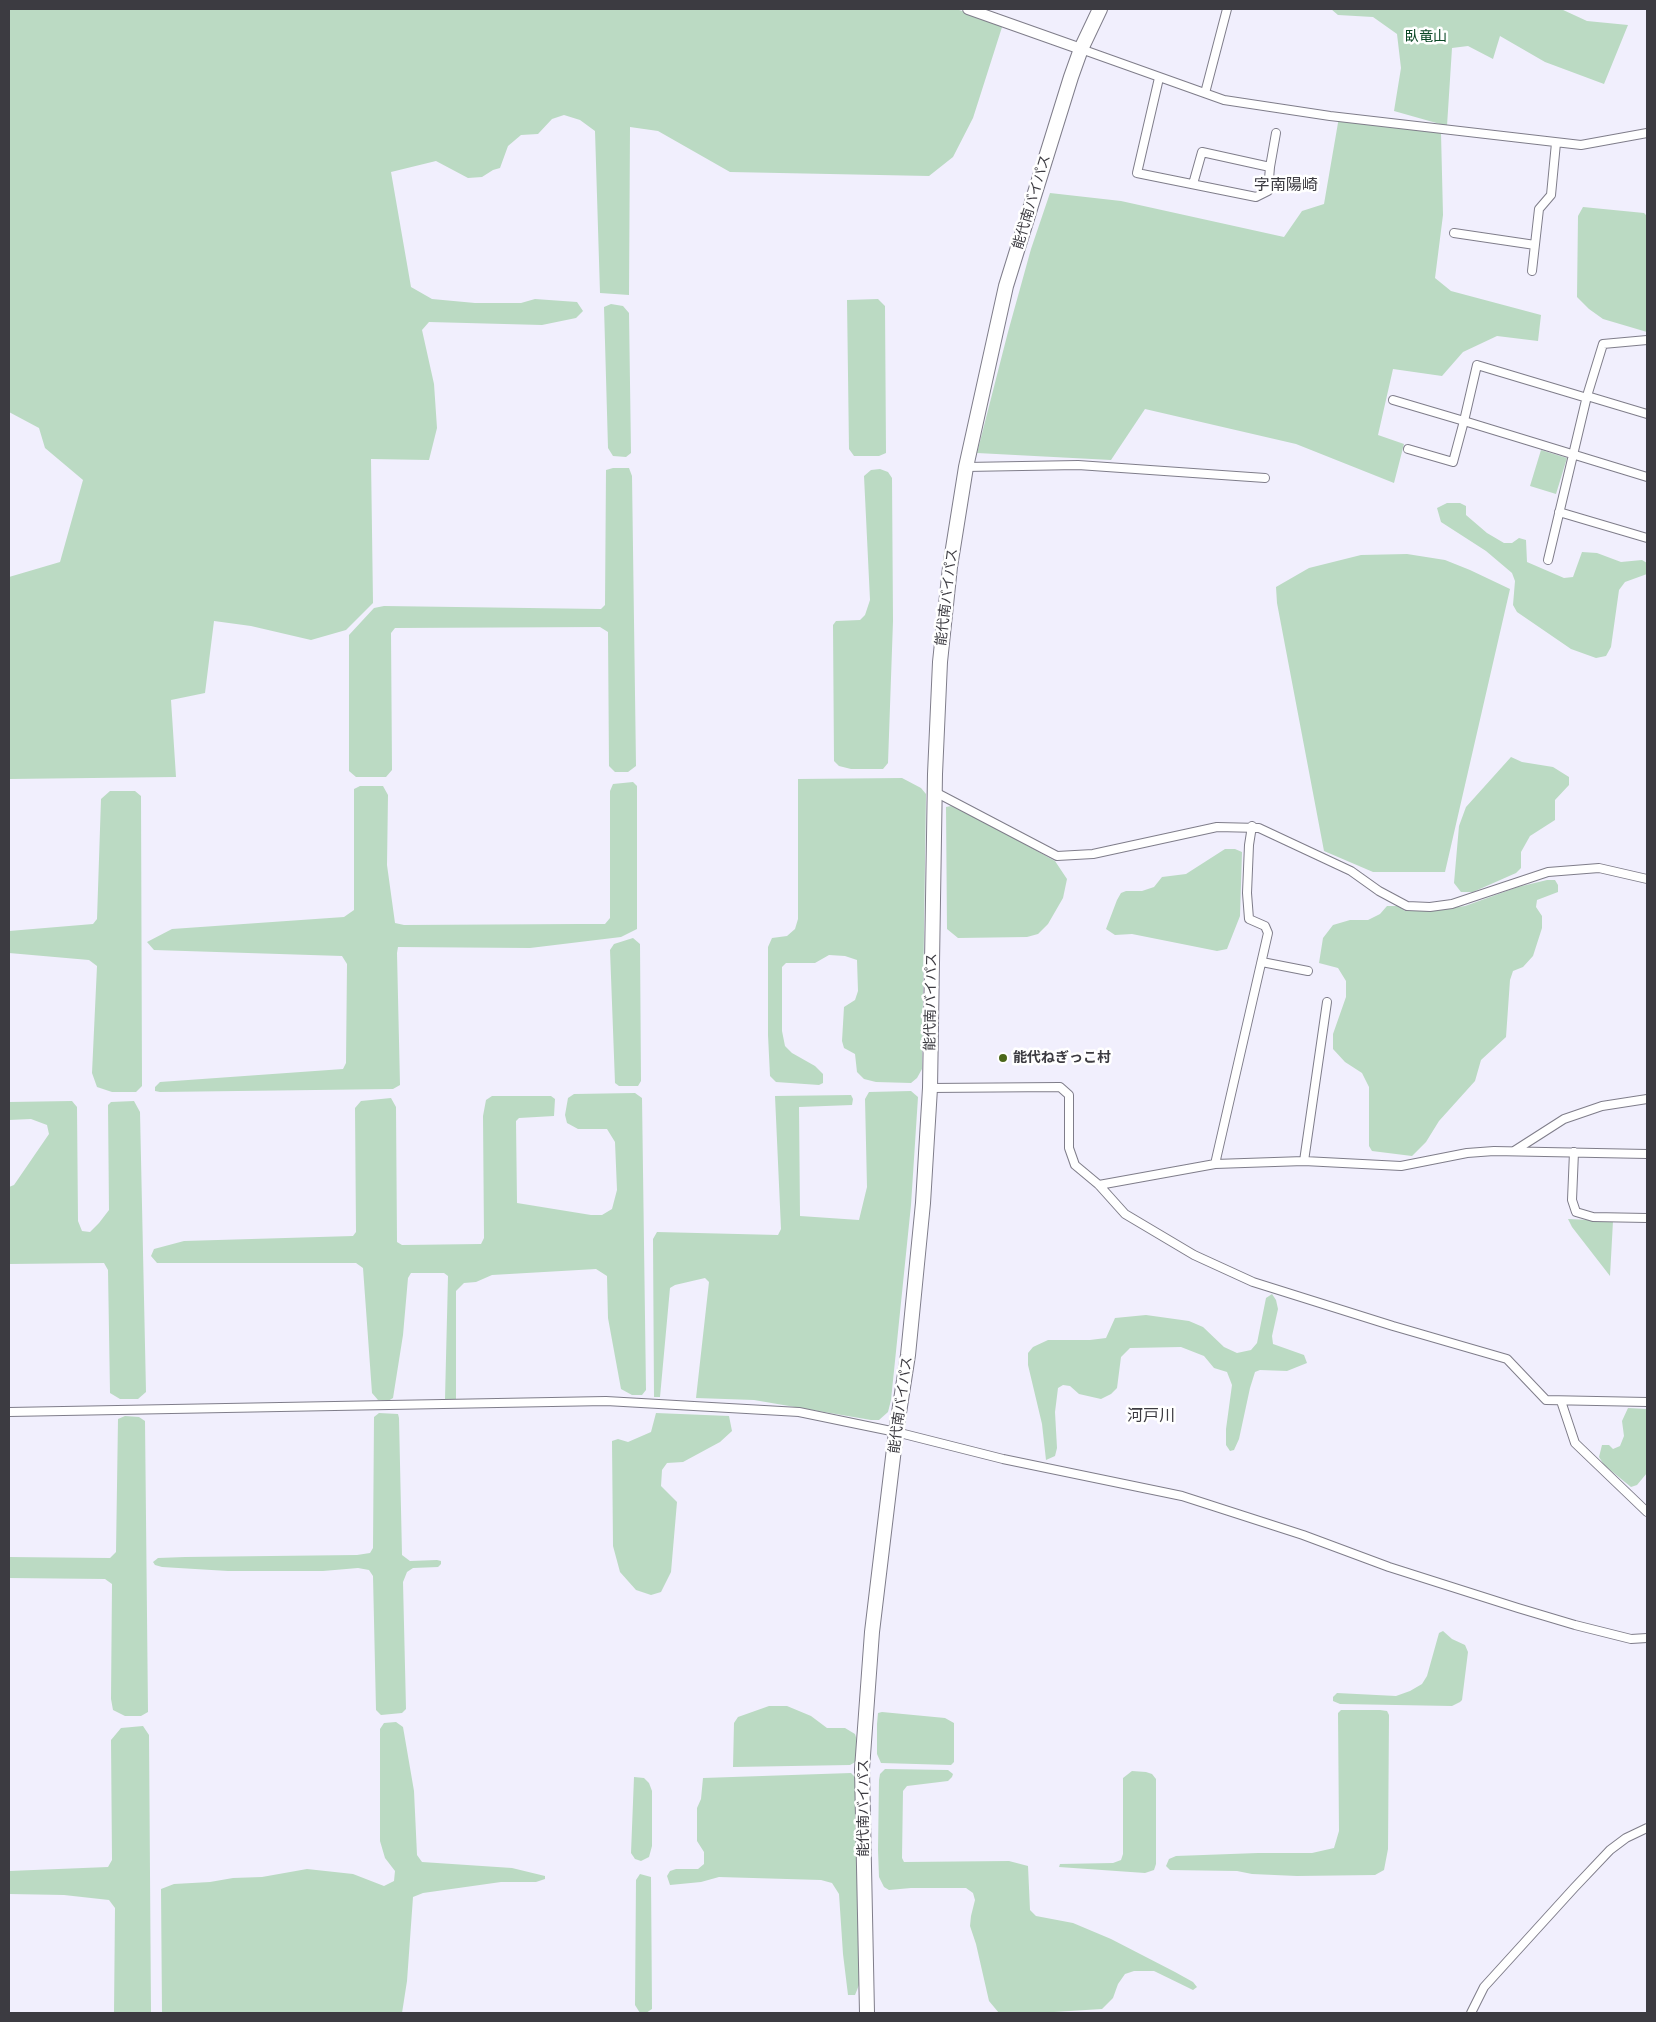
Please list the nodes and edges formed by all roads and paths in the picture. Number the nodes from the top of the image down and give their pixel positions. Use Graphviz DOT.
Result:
graph roads {
  1 [pos="968,9"];
  2 [pos="1100,9"];
  3 [pos="1227,9"];
  4 [pos="1081,49"];
  5 [pos="1159,78"];
  6 [pos="1205,93"];
  7 [pos="1276,133"];
  8 [pos="1647,133"];
  9 [pos="1556,143"];
  10 [pos="1270,167"];
  11 [pos="1193,184"];
  12 [pos="1454,232"];
  13 [pos="1535,244"];
  14 [pos="1532,270"];
  15 [pos="1647,340"];
  16 [pos="1587,397"];
  17 [pos="1393,400"];
  18 [pos="1647,414"];
  19 [pos="1464,421"];
  20 [pos="1408,450"];
  21 [pos="1572,456"];
  22 [pos="966,468"];
  23 [pos="1647,477"];
  24 [pos="1265,478"];
  25 [pos="1559,512"];
  26 [pos="1647,538"];
  27 [pos="1548,560"];
  28 [pos="935,792"];
  29 [pos="1252,826"];
  30 [pos="1647,879"];
  31 [pos="1262,962"];
  32 [pos="1308,971"];
  33 [pos="1327,1002"];
  34 [pos="930,1088"];
  35 [pos="1647,1099"];
  36 [pos="1513,1152"];
  37 [pos="1574,1152"];
  38 [pos="1647,1154"];
  39 [pos="1304,1161"];
  40 [pos="1215,1164"];
  41 [pos="1099,1185"];
  42 [pos="1647,1218"];
  43 [pos="1561,1401"];
  44 [pos="1647,1402"];
  45 [pos="9,1412"];
  46 [pos="896,1432"];
  47 [pos="1647,1512"];
  48 [pos="1647,1638"];
  49 [pos="1647,1828"];
  50 [pos="867,2013"];
  51 [pos="1472,2013"];
  1 -- 4 [label="street"];
  2 -- 4 [label="highway, 能代南バイパス"];
  3 -- 6 [label="street"];
  4 -- 5 [label="street"];
  4 -- 22 [label="highway, 能代南バイパス"];
  5 -- 6 [label="street"];
  5 -- 11 [label="street"];
  6 -- 9 [label="street"];
  7 -- 10 [label="street"];
  8 -- 9 [label="street"];
  9 -- 13 [label="street"];
  10 -- 11 [label="street"];
  10 -- 11 [label="street"];
  12 -- 13 [label="street"];
  13 -- 14 [label="street"];
  15 -- 16 [label="street"];
  16 -- 18 [label="street"];
  16 -- 19 [label="street"];
  16 -- 21 [label="street"];
  17 -- 19 [label="street"];
  19 -- 20 [label="street"];
  19 -- 21 [label="street"];
  21 -- 23 [label="street"];
  21 -- 25 [label="street"];
  22 -- 24 [label="street"];
  22 -- 28 [label="highway, 能代南バイパス"];
  25 -- 26 [label="street"];
  25 -- 27 [label="street"];
  28 -- 29 [label="street"];
  28 -- 34 [label="highway, 能代南バイパス"];
  29 -- 30 [label="street"];
  29 -- 31 [label="street"];
  31 -- 32 [label="street"];
  31 -- 40 [label="street"];
  33 -- 39 [label="street"];
  34 -- 41 [label="street"];
  34 -- 46 [label="highway, 能代南バイパス"];
  35 -- 36 [label="street"];
  36 -- 37 [label="street"];
  36 -- 39 [label="street"];
  37 -- 38 [label="street"];
  37 -- 42 [label="street"];
  39 -- 40 [label="street"];
  40 -- 41 [label="street"];
  41 -- 43 [label="street"];
  43 -- 44 [label="street"];
  43 -- 47 [label="street"];
  45 -- 46 [label="street"];
  46 -- 48 [label="street"];
  46 -- 50 [label="highway, 能代南バイパス"];
  49 -- 51 [label="street"];
}
